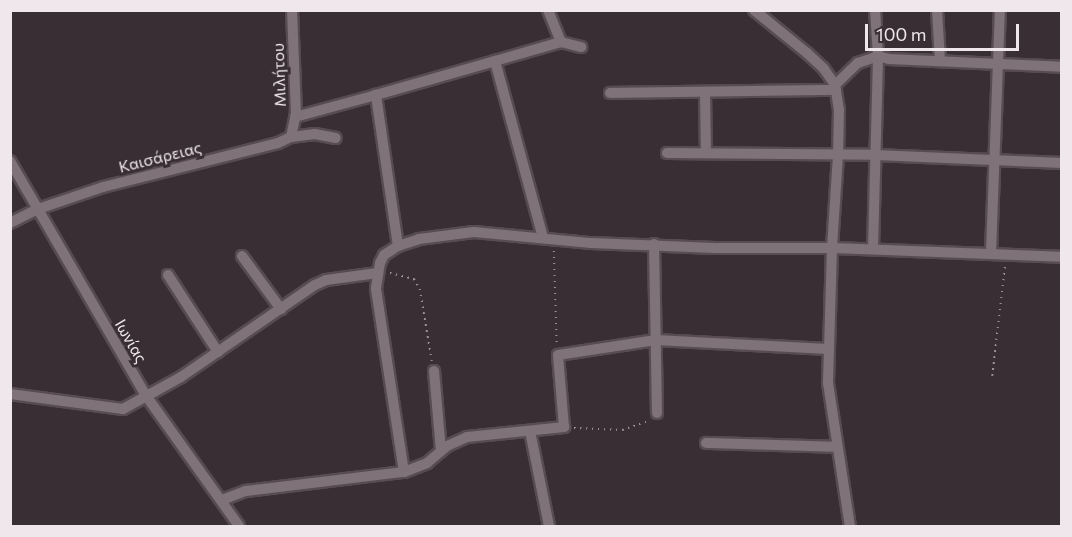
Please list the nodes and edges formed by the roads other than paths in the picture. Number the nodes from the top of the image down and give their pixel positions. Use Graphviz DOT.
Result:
graph roads {
  1 [pos="292,10"];
  2 [pos="548,10"];
  3 [pos="754,10"];
  4 [pos="875,10"];
  5 [pos="937,10"];
  6 [pos="1000,10"];
  7 [pos="561,42"];
  8 [pos="581,47"];
  9 [pos="878,56"];
  10 [pos="940,60"];
  11 [pos="495,61"];
  12 [pos="1000,64"];
  13 [pos="1062,67"];
  14 [pos="835,88"];
  15 [pos="705,92"];
  16 [pos="610,93"];
  17 [pos="376,95"];
  18 [pos="296,117"];
  19 [pos="291,137"];
  20 [pos="336,138"];
  21 [pos="667,153"];
  22 [pos="706,153"];
  23 [pos="838,155"];
  24 [pos="876,155"];
  25 [pos="995,159"];
  26 [pos="10,161"];
  27 [pos="1062,163"];
  28 [pos="38,209"];
  29 [pos="10,223"];
  30 [pos="548,239"];
  31 [pos="654,244"];
  32 [pos="398,246"];
  33 [pos="832,248"];
  34 [pos="873,249"];
  35 [pos="991,253"];
  36 [pos="242,256"];
  37 [pos="1062,256"];
  38 [pos="378,273"];
  39 [pos="168,275"];
  40 [pos="281,309"];
  41 [pos="656,340"];
  42 [pos="828,349"];
  43 [pos="218,352"];
  44 [pos="434,371"];
  45 [pos="10,394"];
  46 [pos="147,397"];
  47 [pos="657,413"];
  48 [pos="530,432"];
  49 [pos="706,443"];
  50 [pos="837,447"];
  51 [pos="441,451"];
  52 [pos="404,472"];
  53 [pos="222,500"];
  54 [pos="239,526"];
  55 [pos="549,526"];
  56 [pos="850,526"];
  1 -- 18 [label="street, Μιλήτου"];
  2 -- 7 [label="street"];
  3 -- 14 [label="street"];
  4 -- 9 [label="street"];
  5 -- 10 [label="street"];
  6 -- 12 [label="street"];
  7 -- 8 [label="street"];
  7 -- 11 [label="street"];
  9 -- 10 [label="street"];
  9 -- 14 [label="street"];
  9 -- 24 [label="street"];
  10 -- 12 [label="street"];
  11 -- 17 [label="street"];
  11 -- 30 [label="street"];
  12 -- 13 [label="street"];
  12 -- 25 [label="street"];
  14 -- 15 [label="street"];
  14 -- 23 [label="street"];
  15 -- 16 [label="street"];
  15 -- 22 [label="street"];
  17 -- 18 [label="street"];
  17 -- 32 [label="street"];
  18 -- 19 [label="street, Μιλήτου"];
  19 -- 20 [label="street, Καισάρειας"];
  19 -- 28 [label="street, Καισάρειας"];
  21 -- 22 [label="street"];
  22 -- 23 [label="street"];
  23 -- 24 [label="street"];
  23 -- 33 [label="street"];
  24 -- 25 [label="street"];
  24 -- 34 [label="street"];
  25 -- 27 [label="street"];
  25 -- 35 [label="street"];
  26 -- 28 [label="street, Ιωνίας"];
  28 -- 29 [label="street, Καισάρειας"];
  28 -- 46 [label="street, Ιωνίας"];
  30 -- 31 [label="street"];
  30 -- 32 [label="street"];
  31 -- 33 [label="street"];
  31 -- 41 [label="street"];
  32 -- 38 [label="street"];
  33 -- 34 [label="street"];
  33 -- 42 [label="street"];
  34 -- 35 [label="street"];
  35 -- 37 [label="street"];
  36 -- 40 [label="street"];
  38 -- 40 [label="street"];
  38 -- 52 [label="street"];
  39 -- 43 [label="street"];
  40 -- 43 [label="street"];
  41 -- 42 [label="street"];
  41 -- 47 [label="street"];
  41 -- 48 [label="street"];
  42 -- 50 [label="street"];
  43 -- 46 [label="street"];
  44 -- 51 [label="street"];
  45 -- 46 [label="street"];
  46 -- 53 [label="street, Ιωνίας"];
  48 -- 51 [label="street"];
  48 -- 55 [label="street"];
  49 -- 50 [label="street"];
  50 -- 56 [label="street"];
  51 -- 52 [label="street"];
  52 -- 53 [label="street"];
  53 -- 54 [label="street, Ιωνίας"];
}
